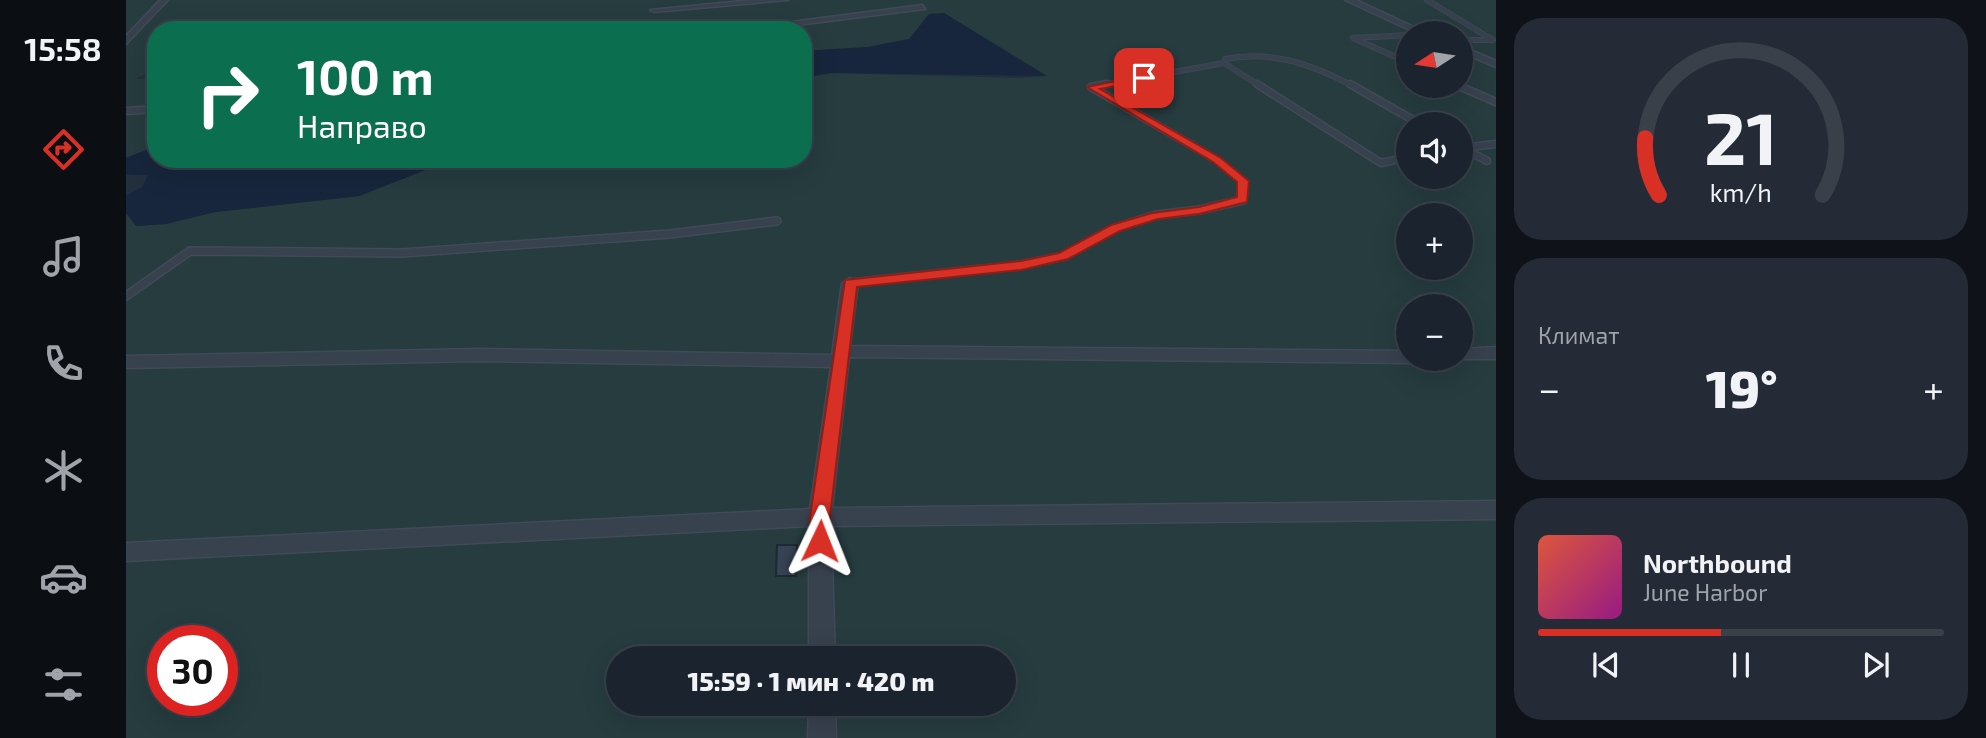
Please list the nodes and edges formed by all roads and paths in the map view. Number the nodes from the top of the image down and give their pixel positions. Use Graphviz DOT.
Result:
graph roads {
  1 [pos="164,0"];
  2 [pos="784,0"];
  3 [pos="1349,0"];
  4 [pos="1427,0"];
  5 [pos="740,2"];
  6 [pos="922,7"];
  7 [pos="654,10"];
  8 [pos="750,12"];
  9 [pos="1396,21"];
  10 [pos="1462,21"];
  11 [pos="812,22"];
  12 [pos="1474,28"];
  13 [pos="1396,36"];
  14 [pos="1474,40"];
  15 [pos="126,41"];
  16 [pos="1474,55"];
  17 [pos="1396,57"];
  18 [pos="1224,63"];
  19 [pos="1496,64"];
  20 [pos="1474,93"];
  21 [pos="1496,103"];
  22 [pos="147,110"];
  23 [pos="126,111"];
  24 [pos="1398,112"];
  25 [pos="1496,144"];
  26 [pos="1473,147"];
  27 [pos="1473,154"];
  28 [pos="1396,160"];
  29 [pos="1487,161"];
  30 [pos="776,221"];
  31 [pos="850,283"];
  32 [pos="126,296"];
  33 [pos="1496,354"];
  34 [pos="1473,355"];
  35 [pos="841,356"];
  36 [pos="1396,357"];
  37 [pos="126,362"];
  38 [pos="1496,510"];
  39 [pos="820,517"];
  40 [pos="126,552"];
  41 [pos="822,646"];
  42 [pos="822,716"];
  43 [pos="822,738"];
  1 -- 15 [label="street"];
  2 -- 5 [label="street"];
  3 -- 9 [label="street"];
  4 -- 10 [label="lane"];
  5 -- 7 [label="street"];
  5 -- 8 [label="street"];
  6 -- 11 [label="street"];
  12 -- 14 [label="lane"];
  13 -- 17 [label="lane"];
  16 -- 19 [label="street"];
  18 -- 24 [label="lane"];
  18 -- 28 [label="lane"];
  18 -- 31 [label="lane"];
  20 -- 21 [label="lane"];
  22 -- 23 [label="lane"];
  25 -- 26 [label="lane"];
  27 -- 29 [label="lane"];
  30 -- 32 [label="lane"];
  31 -- 35 [label="street"];
  33 -- 34 [label="street"];
  35 -- 36 [label="street"];
  35 -- 37 [label="street"];
  35 -- 39 [label="street"];
  38 -- 39 [label="street"];
  39 -- 40 [label="street"];
  39 -- 41 [label="street"];
  42 -- 43 [label="street"];
}
